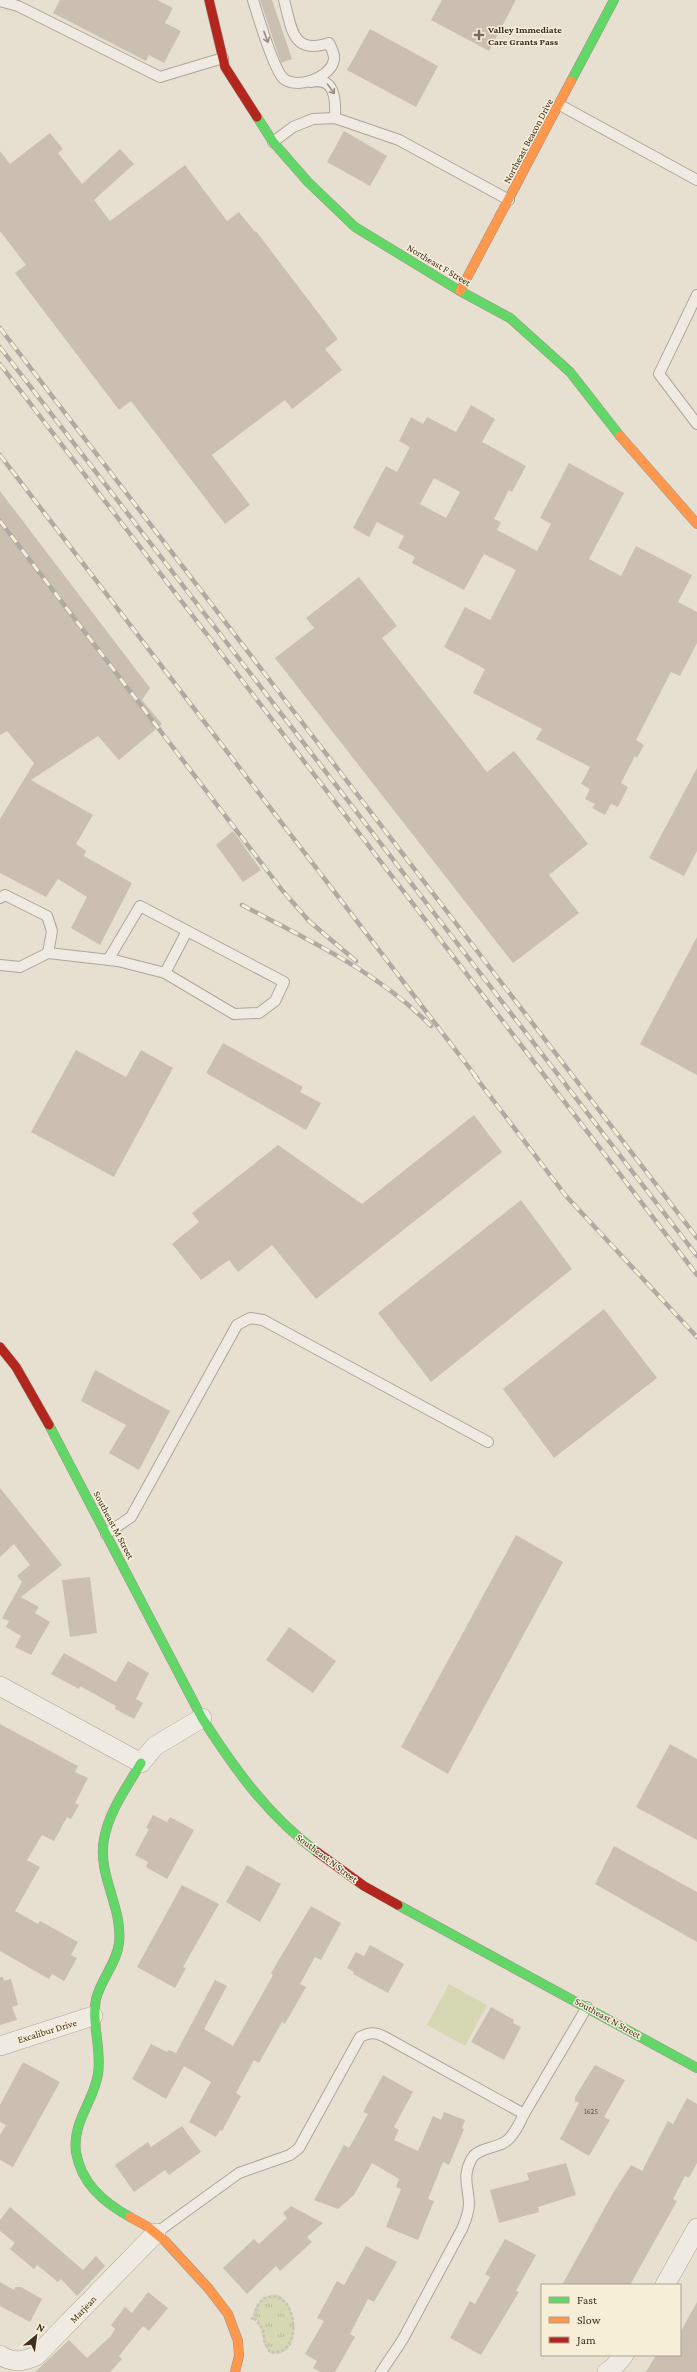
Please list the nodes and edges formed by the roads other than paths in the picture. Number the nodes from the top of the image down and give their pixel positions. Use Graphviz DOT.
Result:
graph roads {
  1 [pos="209,0"];
  2 [pos="253,0"];
  3 [pos="284,0"];
  4 [pos="614,0"];
  5 [pos="0,1"];
  6 [pos="223,58"];
  7 [pos="305,83"];
  8 [pos="560,105"];
  9 [pos="335,118"];
  10 [pos="273,142"];
  11 [pos="697,180"];
  12 [pos="509,200"];
  13 [pos="460,291"];
  14 [pos="697,295"];
  15 [pos="697,424"];
  16 [pos="697,524"];
  17 [pos="0,898"];
  18 [pos="187,931"];
  19 [pos="48,952"];
  20 [pos="108,960"];
  21 [pos="0,965"];
  22 [pos="165,973"];
  23 [pos="0,1347"];
  24 [pos="488,1442"];
  25 [pos="106,1534"];
  26 [pos="0,1686"];
  27 [pos="202,1718"];
  28 [pos="141,1763"];
  29 [pos="586,2007"];
  30 [pos="93,2016"];
  31 [pos="0,2046"];
  32 [pos="697,2068"];
  33 [pos="524,2114"];
  34 [pos="697,2228"];
  35 [pos="156,2233"];
  36 [pos="666,2284"];
  37 [pos="0,2355"];
  38 [pos="623,2356"];
  39 [pos="235,2372"];
  40 [pos="381,2372"];
  41 [pos="608,2372"];
  1 -- 6 [label="street, Northeast F Street"];
  2 -- 7 [label="lane, one-way"];
  3 -- 7 [label="lane"];
  4 -- 8 [label="street, Northeast Beacon Drive"];
  5 -- 6 [label="lane"];
  6 -- 10 [label="street, Northeast F Street"];
  7 -- 9 [label="lane, one-way"];
  8 -- 11 [label="lane"];
  8 -- 12 [label="street, Northeast Beacon Drive"];
  9 -- 10 [label="lane"];
  9 -- 12 [label="lane"];
  10 -- 13 [label="street, Northeast F Street"];
  12 -- 13 [label="street, Northeast Beacon Drive"];
  13 -- 16 [label="street, Northeast F Street"];
  14 -- 15 [label="lane"];
  17 -- 19 [label="lane"];
  18 -- 20 [label="lane"];
  18 -- 22 [label="lane"];
  18 -- 22 [label="lane"];
  19 -- 20 [label="lane"];
  19 -- 21 [label="lane"];
  20 -- 22 [label="lane"];
  23 -- 25 [label="street, Southeast M Street"];
  24 -- 25 [label="lane"];
  25 -- 27 [label="street, Southeast M Street"];
  26 -- 28 [label="street"];
  27 -- 28 [label="street"];
  27 -- 29 [label="street, Southeast N Street"];
  28 -- 30 [label="street"];
  29 -- 32 [label="street, Southeast N Street"];
  29 -- 33 [label="lane"];
  30 -- 31 [label="street, Excalibur Drive"];
  30 -- 35 [label="street"];
  33 -- 35 [label="lane"];
  33 -- 40 [label="lane"];
  34 -- 36 [label="street"];
  35 -- 37 [label="street, Marjean"];
  35 -- 39 [label="street"];
  38 -- 41 [label="street"];
}
